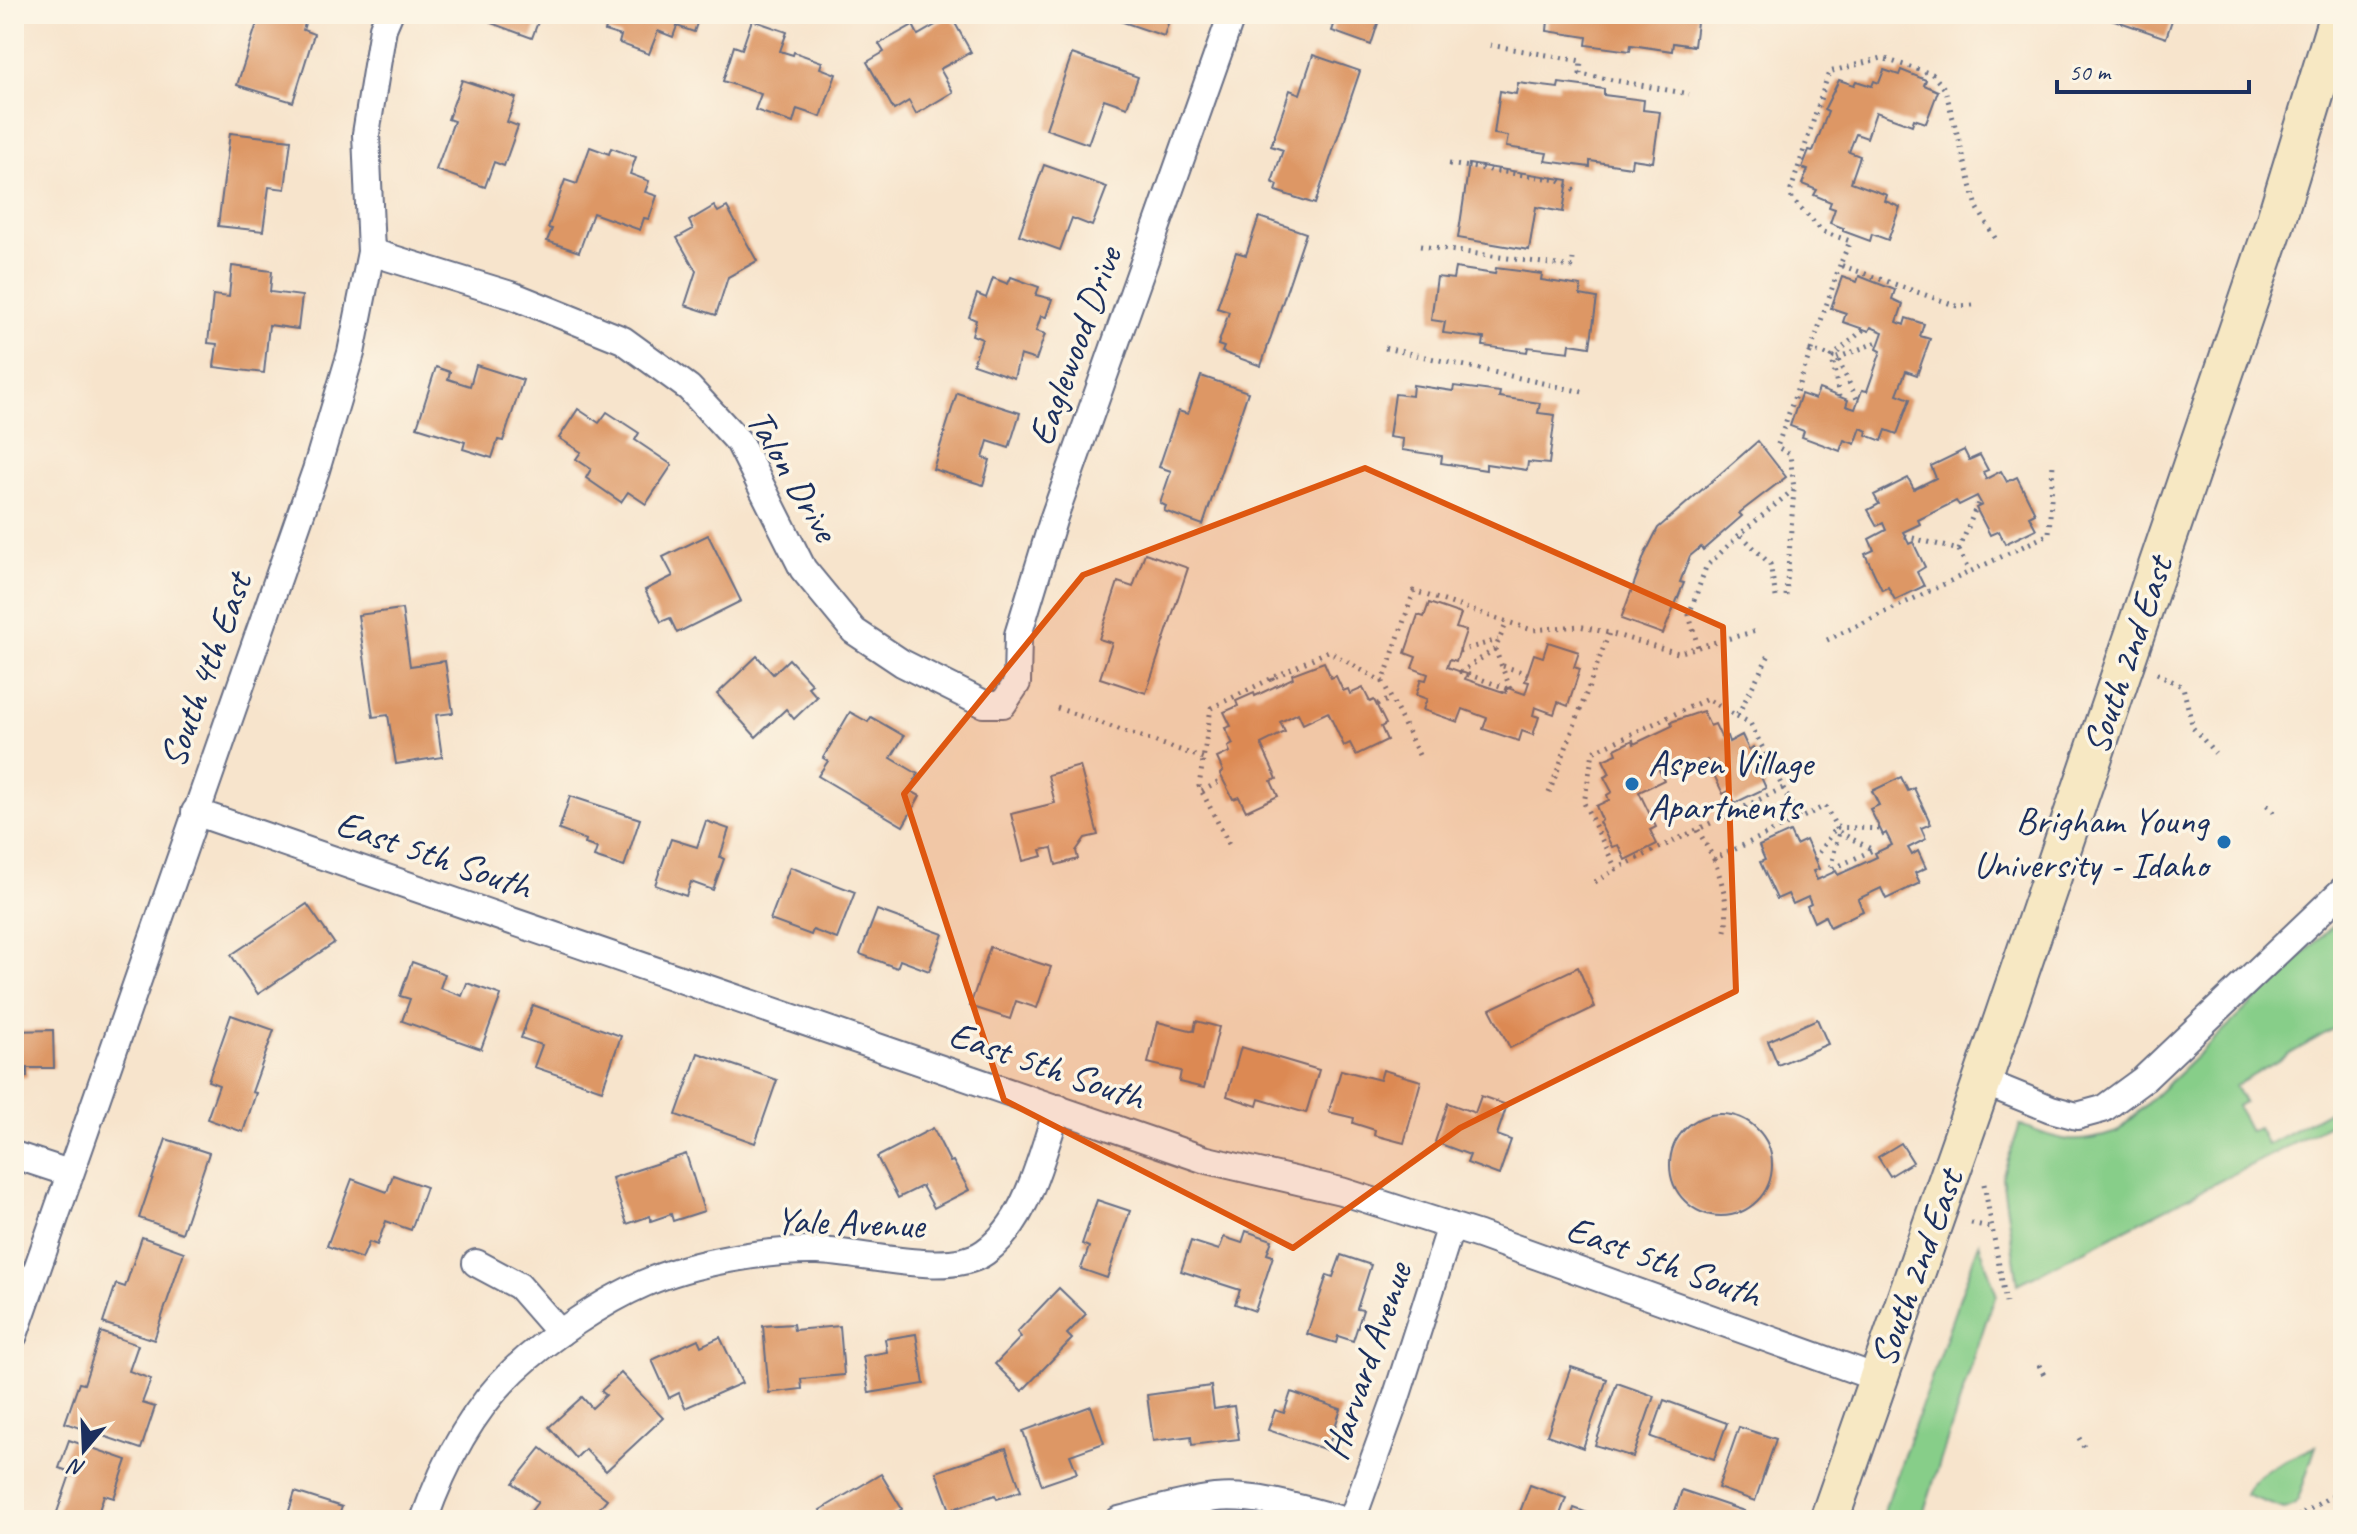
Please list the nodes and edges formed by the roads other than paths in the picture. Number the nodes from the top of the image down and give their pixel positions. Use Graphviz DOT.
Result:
graph roads {
  1 [pos="389,14"];
  2 [pos="1232,14"];
  3 [pos="2339,14"];
  4 [pos="371,252"];
  5 [pos="1001,705"];
  6 [pos="195,812"];
  7 [pos="2343,890"];
  8 [pos="1982,1081"];
  9 [pos="1058,1108"];
  10 [pos="14,1155"];
  11 [pos="69,1173"];
  12 [pos="1451,1226"];
  13 [pos="476,1263"];
  14 [pos="560,1333"];
  15 [pos="14,1335"];
  16 [pos="1877,1378"];
  17 [pos="424,1520"];
  18 [pos="1119,1520"];
  19 [pos="1342,1520"];
  20 [pos="1352,1520"];
  21 [pos="1829,1520"];
  1 -- 4 [label="street, South 4th East"];
  2 -- 5 [label="street, Eaglewood Drive"];
  3 -- 8 [label="main road, South 2nd East"];
  4 -- 5 [label="street, Talon Drive"];
  4 -- 6 [label="street, South 4th East"];
  6 -- 9 [label="street, East 5th South"];
  6 -- 11 [label="street, South 4th East"];
  7 -- 8 [label="street"];
  8 -- 16 [label="main road, South 2nd East"];
  9 -- 12 [label="street, East 5th South"];
  9 -- 14 [label="street, Yale Avenue"];
  10 -- 11 [label="street"];
  11 -- 15 [label="street, South 4th East"];
  12 -- 16 [label="street, East 5th South"];
  12 -- 20 [label="street, Harvard Avenue"];
  13 -- 14 [label="street"];
  14 -- 17 [label="street, Yale Avenue"];
  16 -- 21 [label="main road, South 2nd East"];
  18 -- 19 [label="street"];
}
